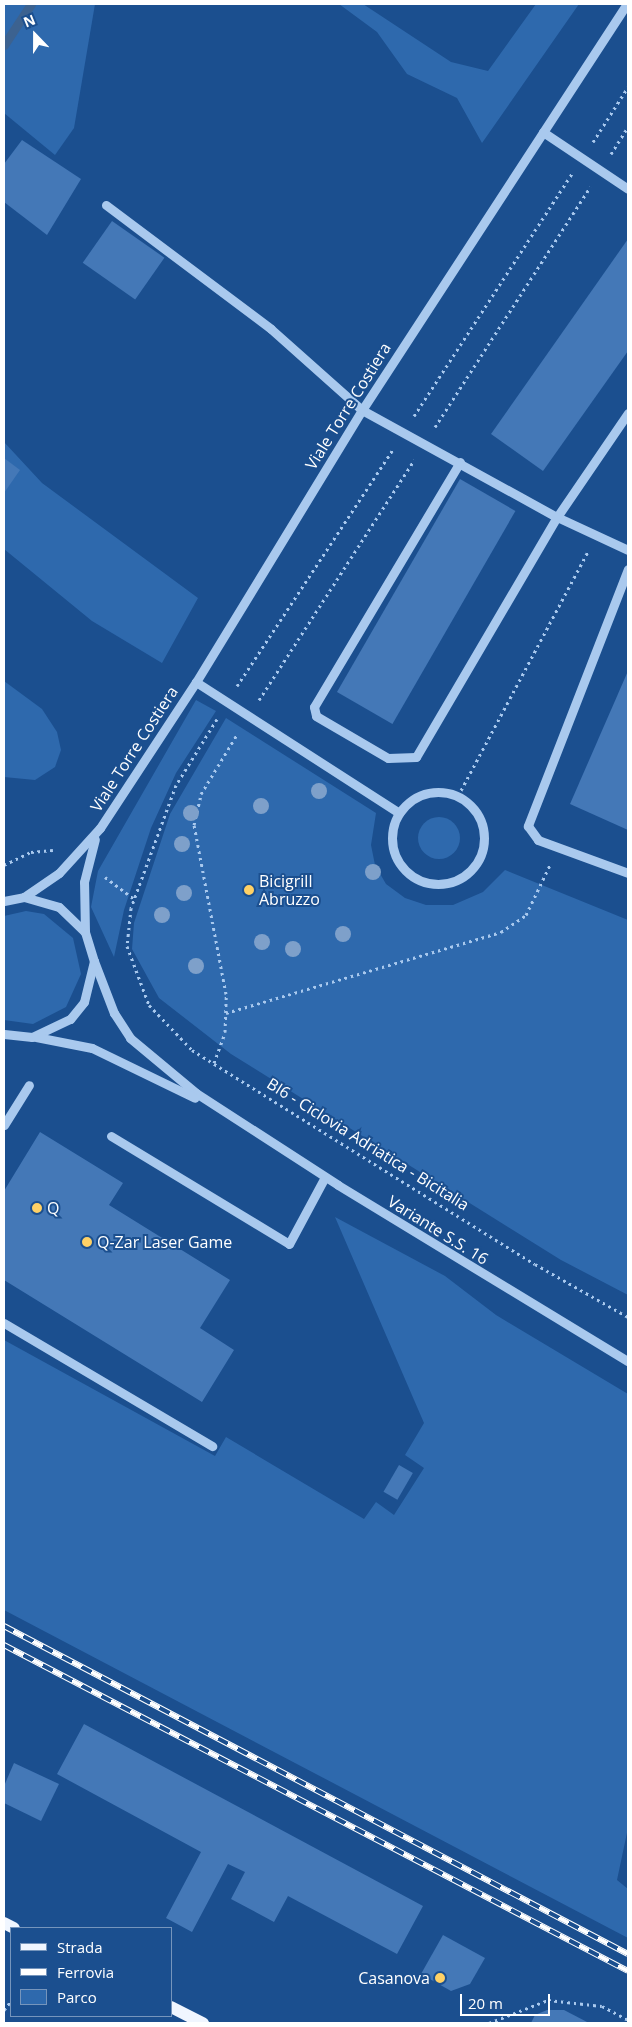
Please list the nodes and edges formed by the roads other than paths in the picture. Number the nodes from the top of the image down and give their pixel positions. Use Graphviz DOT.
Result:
graph roads {
  1 [pos="627,4"];
  2 [pos="543,132"];
  3 [pos="628,189"];
  4 [pos="106,205"];
  5 [pos="362,410"];
  6 [pos="628,413"];
  7 [pos="460,462"];
  8 [pos="557,516"];
  9 [pos="628,550"];
  10 [pos="628,569"];
  11 [pos="196,682"];
  12 [pos="399,813"];
  13 [pos="100,828"];
  14 [pos="628,873"];
  15 [pos="24,897"];
  16 [pos="4,901"];
  17 [pos="85,932"];
  18 [pos="94,961"];
  19 [pos="4,1034"];
  20 [pos="20,1037"];
  21 [pos="32,1037"];
  22 [pos="4,1041"];
  23 [pos="29,1085"];
  24 [pos="235,1119"];
  25 [pos="4,1125"];
  26 [pos="110,1136"];
  27 [pos="326,1177"];
  28 [pos="4,1323"];
  29 [pos="628,1361"];
  30 [pos="212,1446"];
  31 [pos="172,2008"];
  32 [pos="203,2023"];
  1 -- 2 [label="street, Viale Torre Costiera"];
  2 -- 3 [label="street"];
  2 -- 5 [label="street, Viale Torre Costiera"];
  4 -- 5 [label="street"];
  5 -- 7 [label="street"];
  5 -- 11 [label="street, Viale Torre Costiera"];
  6 -- 8 [label="street"];
  7 -- 8 [label="street"];
  7 -- 8 [label="street"];
  8 -- 9 [label="street"];
  10 -- 14 [label="street"];
  11 -- 12 [label="street"];
  11 -- 13 [label="street, Viale Torre Costiera"];
  12 -- 12 [label="street"];
  13 -- 15 [label="street, Viale Torre Costiera"];
  13 -- 17 [label="street, Viale Torre Costiera"];
  15 -- 16 [label="street"];
  15 -- 17 [label="street"];
  17 -- 18 [label="street, Variante S.S. 16"];
  18 -- 21 [label="street"];
  18 -- 24 [label="street, Variante S.S. 16"];
  19 -- 20 [label="street"];
  20 -- 21 [label="street"];
  20 -- 22 [label="street"];
  21 -- 24 [label="street, Variante S.S. 16"];
  23 -- 25 [label="street"];
  24 -- 27 [label="street, Variante S.S. 16"];
  26 -- 27 [label="street"];
  27 -- 29 [label="street, Variante S.S. 16"];
  28 -- 30 [label="street"];
  31 -- 32 [label="main road"];
}
